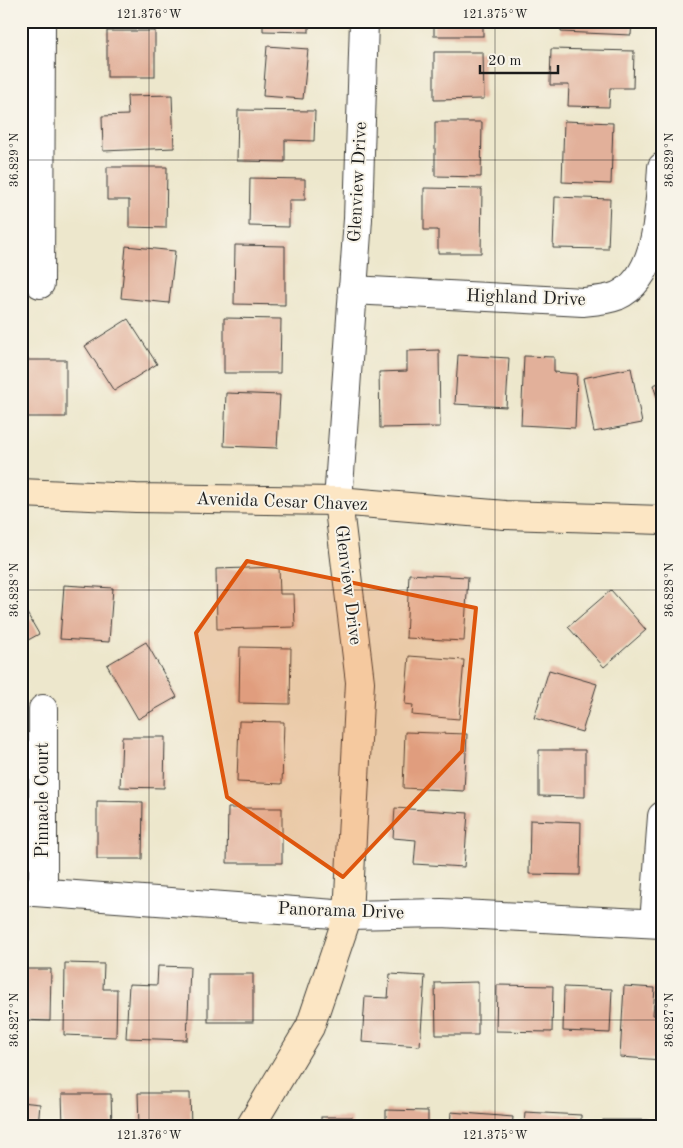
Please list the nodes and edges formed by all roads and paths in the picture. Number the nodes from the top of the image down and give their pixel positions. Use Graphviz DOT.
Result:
graph roads {
  1 [pos="41,21"];
  2 [pos="364,21"];
  3 [pos="662,167"];
  4 [pos="40,284"];
  5 [pos="352,290"];
  6 [pos="21,493"];
  7 [pos="338,501"];
  8 [pos="662,520"];
  9 [pos="44,710"];
  10 [pos="662,816"];
  11 [pos="32,891"];
  12 [pos="348,915"];
  13 [pos="658,923"];
  14 [pos="250,1127"];
  1 -- 4 [label="street"];
  2 -- 5 [label="street, Glenview Drive"];
  3 -- 5 [label="street, Highland Drive"];
  5 -- 7 [label="street, Glenview Drive"];
  6 -- 7 [label="street, Avenida Cesar Chavez"];
  7 -- 8 [label="street, Avenida Cesar Chavez"];
  7 -- 12 [label="street, Glenview Drive"];
  9 -- 11 [label="street, Pinnacle Court"];
  10 -- 13 [label="street"];
  11 -- 12 [label="street, Panorama Drive"];
  12 -- 13 [label="street, Panorama Drive"];
  12 -- 14 [label="street, Glenview Drive"];
}
